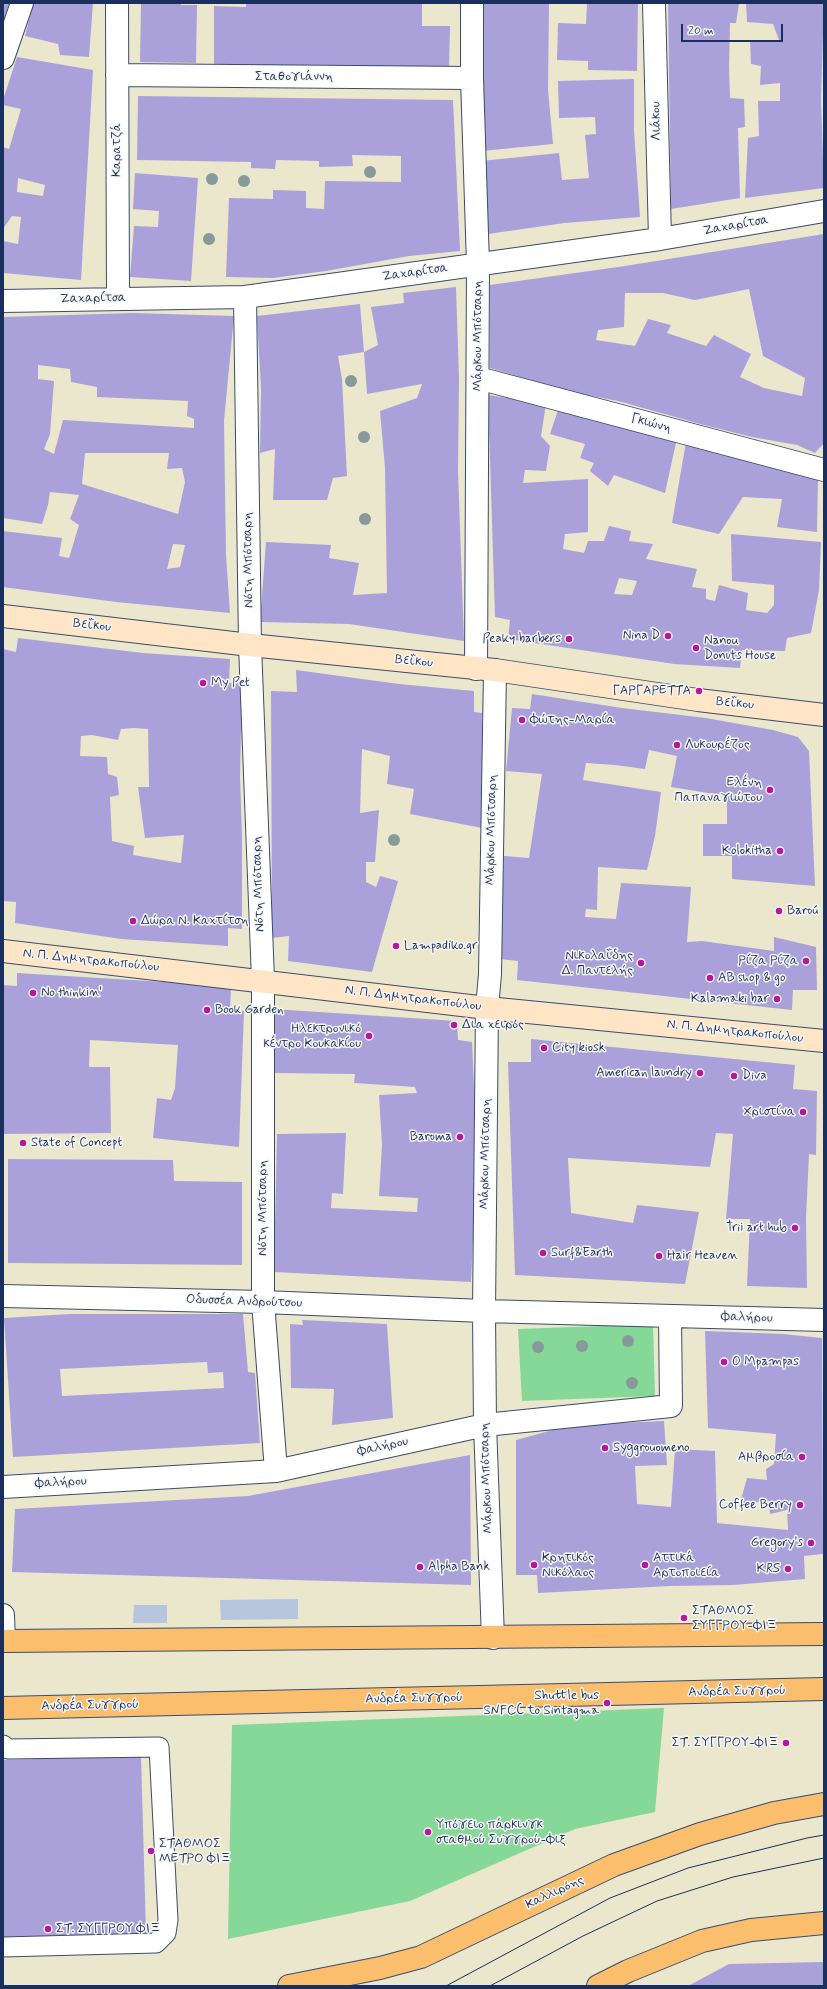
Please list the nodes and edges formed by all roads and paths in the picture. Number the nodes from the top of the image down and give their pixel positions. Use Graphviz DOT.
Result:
graph roads {
  1 [pos="22,3"];
  2 [pos="117,3"];
  3 [pos="472,3"];
  4 [pos="654,3"];
  5 [pos="3,58"];
  6 [pos="117,75"];
  7 [pos="472,78"];
  8 [pos="824,211"];
  9 [pos="660,239"];
  10 [pos="478,265"];
  11 [pos="246,297"];
  12 [pos="118,298"];
  13 [pos="3,301"];
  14 [pos="478,378"];
  15 [pos="824,470"];
  16 [pos="3,616"];
  17 [pos="250,645"];
  18 [pos="486,670"];
  19 [pos="824,715"];
  20 [pos="3,951"];
  21 [pos="263,980"];
  22 [pos="487,1008"];
  23 [pos="824,1041"];
  24 [pos="3,1296"];
  25 [pos="263,1302"];
  26 [pos="484,1311"];
  27 [pos="670,1316"];
  28 [pos="824,1320"];
  29 [pos="485,1425"];
  30 [pos="276,1471"];
  31 [pos="3,1487"];
  32 [pos="3,1615"];
  33 [pos="824,1634"];
  34 [pos="493,1638"];
  35 [pos="4,1641"];
  36 [pos="824,1689"];
  37 [pos="3,1708"];
  38 [pos="3,1745"];
  39 [pos="824,1804"];
  40 [pos="824,1923"];
  41 [pos="3,1947"];
  42 [pos="380,1968"];
  43 [pos="289,1986"];
  44 [pos="352,1986"];
  45 [pos="598,1986"];
  1 -- 5 [label="street"];
  2 -- 6 [label="street, Καρατζά"];
  3 -- 7 [label="street, Μάρκου Μπότσαρη"];
  4 -- 9 [label="street, Λιάκου"];
  6 -- 7 [label="street, Σταθογιάννη"];
  6 -- 12 [label="street, Καρατζά"];
  7 -- 10 [label="street, Μάρκου Μπότσαρη"];
  8 -- 9 [label="street, Ζαχαρίτσα"];
  9 -- 10 [label="street, Ζαχαρίτσα"];
  10 -- 11 [label="street, Ζαχαρίτσα"];
  10 -- 14 [label="street, Μάρκου Μπότσαρη"];
  11 -- 12 [label="street, Ζαχαρίτσα"];
  11 -- 17 [label="street, Νότη Μπότσαρη"];
  12 -- 13 [label="street, Ζαχαρίτσα"];
  14 -- 15 [label="street, Γκιώνη"];
  14 -- 18 [label="street, Μάρκου Μπότσαρη"];
  16 -- 17 [label="street, Βεΐκου"];
  17 -- 18 [label="street, Βεΐκου"];
  17 -- 21 [label="street, Νότη Μπότσαρη"];
  18 -- 19 [label="street, Βεΐκου"];
  18 -- 22 [label="street, Μάρκου Μπότσαρη"];
  20 -- 21 [label="street, Ν. Π. Δημητρακοπούλου"];
  21 -- 22 [label="street, Ν. Π. Δημητρακοπούλου"];
  21 -- 25 [label="street, Νότη Μπότσαρη"];
  22 -- 23 [label="street, Ν. Π. Δημητρακοπούλου"];
  22 -- 26 [label="street, Μάρκου Μπότσαρη"];
  24 -- 25 [label="street, Οδυσσέα Ανδρούτσου"];
  25 -- 26 [label="street, Οδυσσέα Ανδρούτσου"];
  25 -- 30 [label="street, Νότη Μπότσαρη"];
  26 -- 27 [label="street, Φαλήρου"];
  26 -- 29 [label="street, Μάρκου Μπότσαρη"];
  27 -- 28 [label="street, Φαλήρου"];
  27 -- 29 [label="street, Φαλήρου"];
  29 -- 30 [label="street, Φαλήρου"];
  29 -- 34 [label="street, Μάρκου Μπότσαρη"];
  30 -- 31 [label="street, Φαλήρου"];
  32 -- 35 [label="street"];
  33 -- 34 [label="main road"];
  34 -- 35 [label="main road"];
  36 -- 37 [label="main road, Ανδρέα Συγγρού"];
  38 -- 41 [label="lane"];
  39 -- 42 [label="main road, Καλλιρόης"];
  40 -- 45 [label="main road"];
  42 -- 43 [label="main road, Καλλιρόης"];
  42 -- 44 [label="main road"];
}
